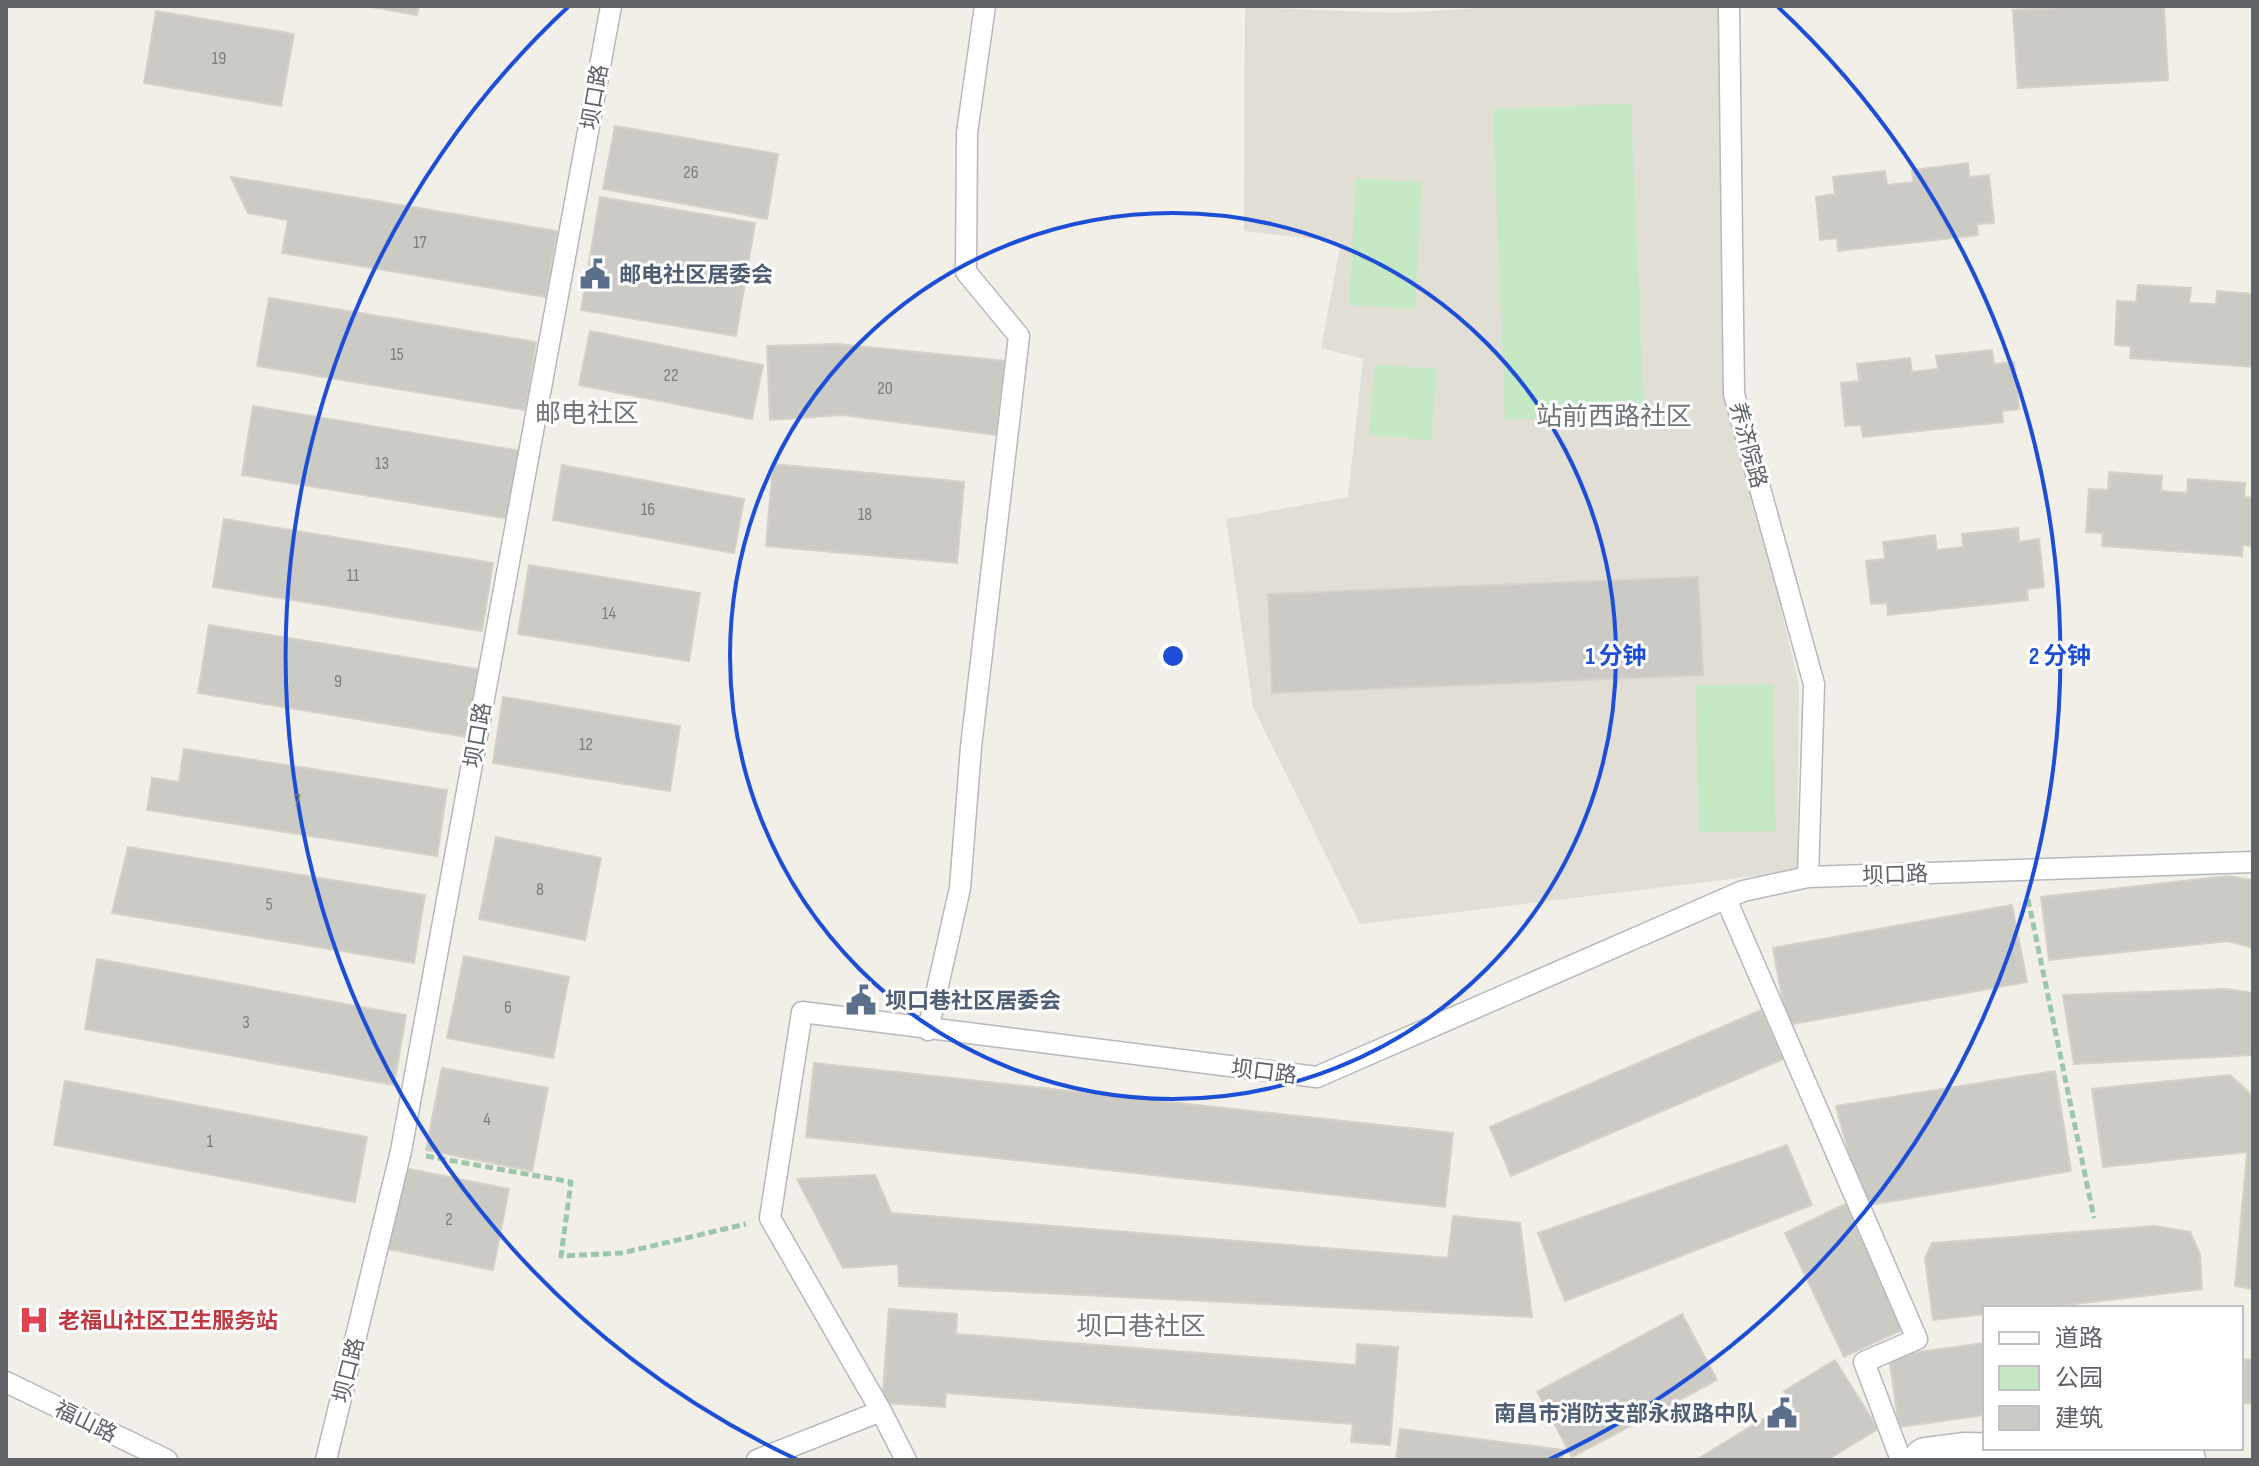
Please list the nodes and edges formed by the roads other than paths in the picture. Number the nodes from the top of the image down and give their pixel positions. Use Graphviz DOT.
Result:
graph roads {
  1 [pos="611,6"];
  2 [pos="985,6"];
  3 [pos="1729,6"];
  4 [pos="2253,862"];
  5 [pos="1808,877"];
  6 [pos="1726,899"];
  7 [pos="928,1030"];
  8 [pos="6,1382"];
  9 [pos="881,1411"];
  10 [pos="167,1460"];
  11 [pos="326,1460"];
  12 [pos="757,1460"];
  13 [pos="906,1460"];
  14 [pos="1901,1460"];
  15 [pos="1926,1460"];
  16 [pos="2183,1460"];
  1 -- 11 [label="lane, 坝口路"];
  2 -- 7 [label="lane"];
  3 -- 5 [label="lane, 养济院路"];
  4 -- 5 [label="lane, 坝口路"];
  5 -- 6 [label="lane, 坝口路"];
  6 -- 7 [label="lane, 坝口路"];
  6 -- 14 [label="lane"];
  7 -- 9 [label="lane, 坝口路"];
  8 -- 10 [label="lane, 福山路"];
  9 -- 12 [label="lane"];
  9 -- 13 [label="lane"];
  15 -- 16 [label="street"];
}
